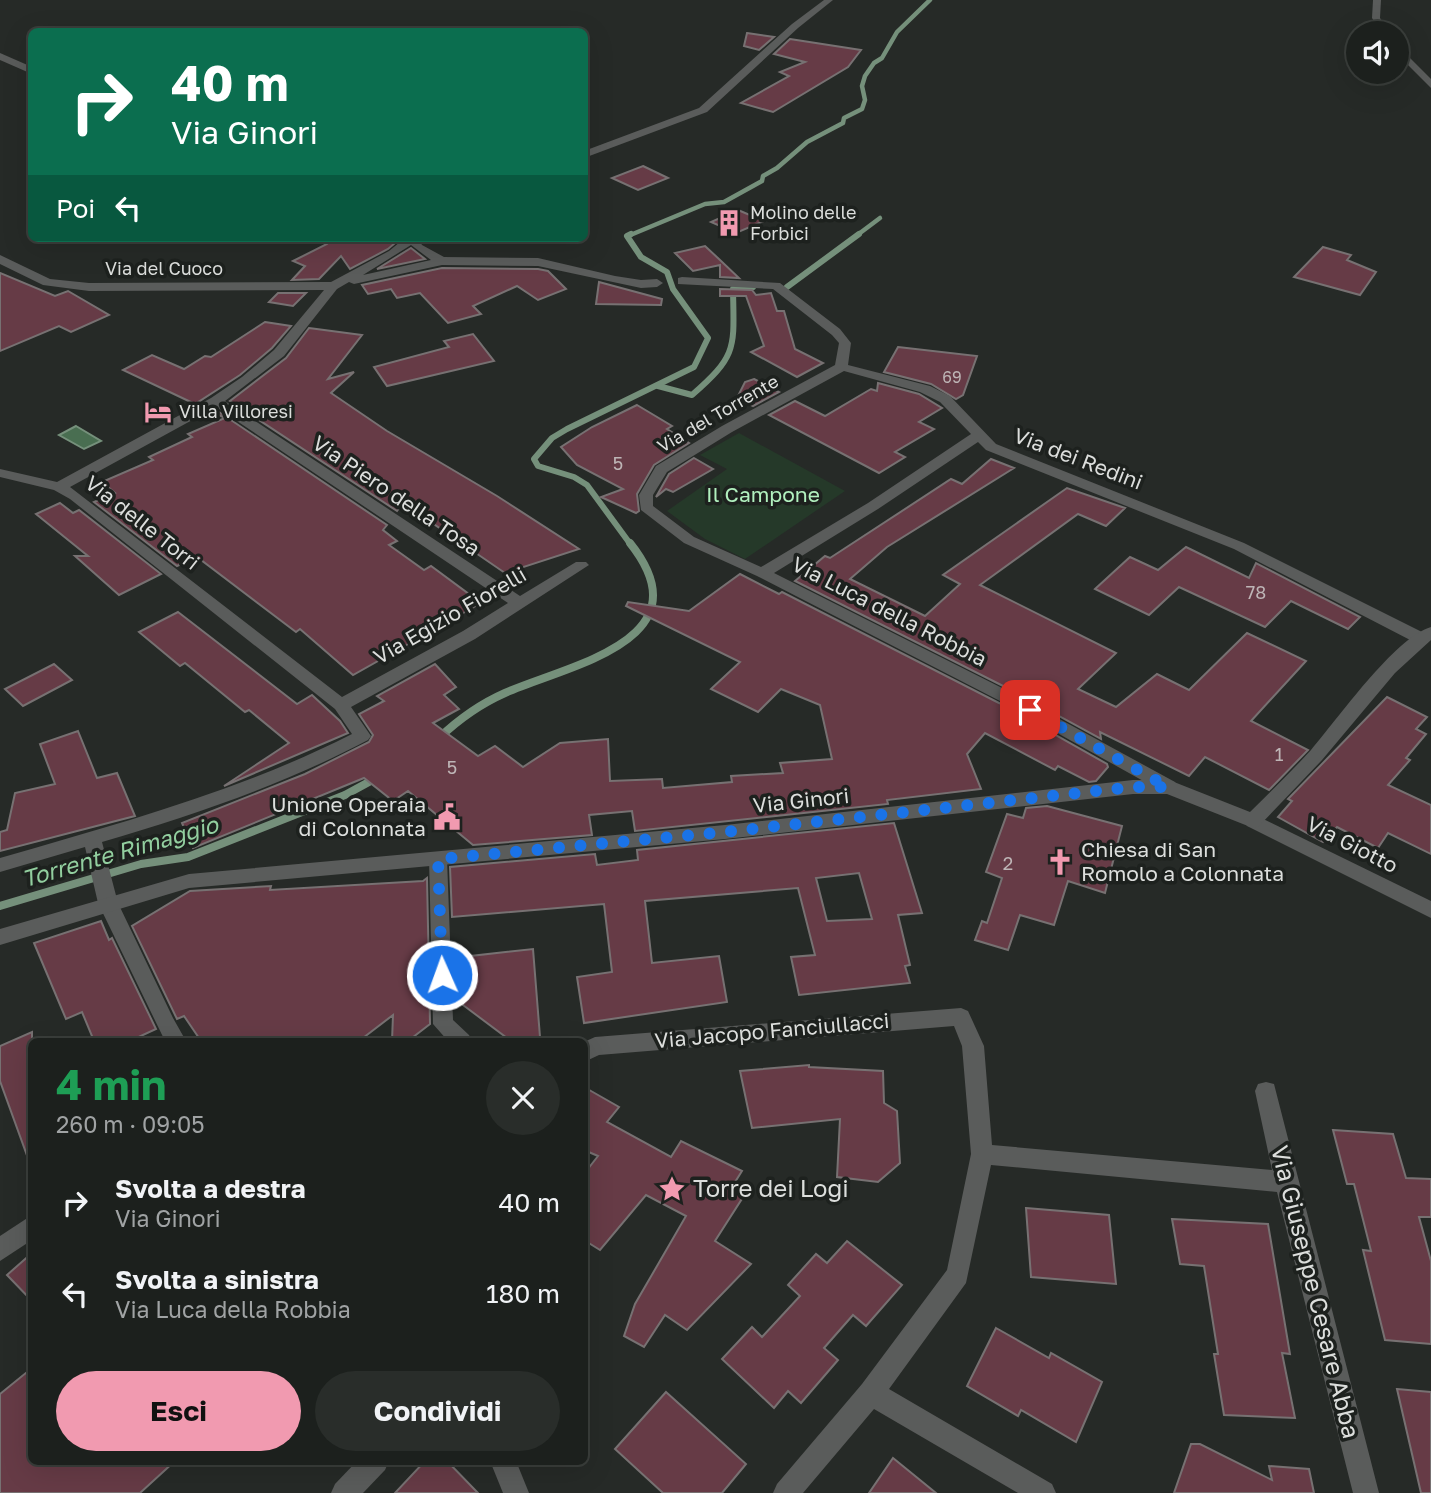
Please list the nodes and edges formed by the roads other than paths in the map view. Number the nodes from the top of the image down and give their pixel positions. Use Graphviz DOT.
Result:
graph roads {
  1 [pos="829,0"];
  2 [pos="1377,0"];
  3 [pos="1378,21"];
  4 [pos="0,56"];
  5 [pos="1409,64"];
  6 [pos="28,69"];
  7 [pos="1431,85"];
  8 [pos="588,153"];
  9 [pos="412,242"];
  10 [pos="415,242"];
  11 [pos="0,259"];
  12 [pos="442,261"];
  13 [pos="682,281"];
  14 [pos="657,283"];
  15 [pos="335,285"];
  16 [pos="842,367"];
  17 [pos="216,401"];
  18 [pos="978,436"];
  19 [pos="0,473"];
  20 [pos="59,486"];
  21 [pos="689,540"];
  22 [pos="581,565"];
  23 [pos="762,573"];
  24 [pos="519,603"];
  25 [pos="1426,635"];
  26 [pos="341,705"];
  27 [pos="1168,787"];
  28 [pos="1253,821"];
  29 [pos="93,845"];
  30 [pos="438,859"];
  31 [pos="0,865"];
  32 [pos="106,893"];
  33 [pos="1431,910"];
  34 [pos="0,937"];
  35 [pos="174,1038"];
  36 [pos="459,1038"];
  37 [pos="588,1050"];
  38 [pos="1266,1091"];
  39 [pos="982,1154"];
  40 [pos="1286,1182"];
  41 [pos="28,1229"];
  42 [pos="0,1250"];
  43 [pos="871,1393"];
  44 [pos="372,1465"];
  45 [pos="505,1465"];
  46 [pos="344,1493"];
  47 [pos="516,1493"];
  48 [pos="786,1493"];
  49 [pos="1043,1493"];
  50 [pos="1366,1493"];
  1 -- 8 [label="street"];
  2 -- 3 [label="street"];
  4 -- 6 [label="street"];
  5 -- 7 [label="street"];
  9 -- 15 [label="street, Via delle Torri"];
  10 -- 12 [label="street"];
  11 -- 15 [label="street, Via del Cuoco"];
  12 -- 14 [label="street"];
  12 -- 15 [label="street"];
  13 -- 16 [label="street"];
  15 -- 17 [label="street, Via delle Torri"];
  16 -- 18 [label="street, Via dei Redini"];
  16 -- 21 [label="street, Via del Torrente"];
  17 -- 20 [label="street, Via delle Torri"];
  17 -- 24 [label="street, Via Piero della Tosa"];
  18 -- 23 [label="street"];
  18 -- 25 [label="street, Via dei Redini"];
  19 -- 20 [label="street"];
  20 -- 26 [label="street, Via delle Torri"];
  21 -- 23 [label="street, Via Luca della Robbia"];
  22 -- 24 [label="street, Via Egizio Fiorelli"];
  23 -- 27 [label="street, Via Luca della Robbia"];
  24 -- 26 [label="street, Via Egizio Fiorelli"];
  25 -- 28 [label="street"];
  26 -- 29 [label="street, Via delle Torri"];
  27 -- 28 [label="street, Via Luca della Robbia"];
  27 -- 30 [label="street, Via Ginori"];
  28 -- 33 [label="street, Via Giotto"];
  29 -- 31 [label="street"];
  29 -- 32 [label="street"];
  30 -- 32 [label="street, Via Ginori"];
  30 -- 36 [label="street"];
  32 -- 34 [label="street, Via Ginori"];
  32 -- 35 [label="street"];
  37 -- 39 [label="street, Via Jacopo Fanciullacci"];
  38 -- 40 [label="street, Via Giuseppe Cesare Abba"];
  39 -- 40 [label="street"];
  39 -- 43 [label="street"];
  40 -- 50 [label="street, Via Giuseppe Cesare Abba"];
  41 -- 42 [label="street"];
  43 -- 48 [label="street"];
  43 -- 49 [label="street"];
  44 -- 46 [label="street"];
  45 -- 47 [label="street"];
}
